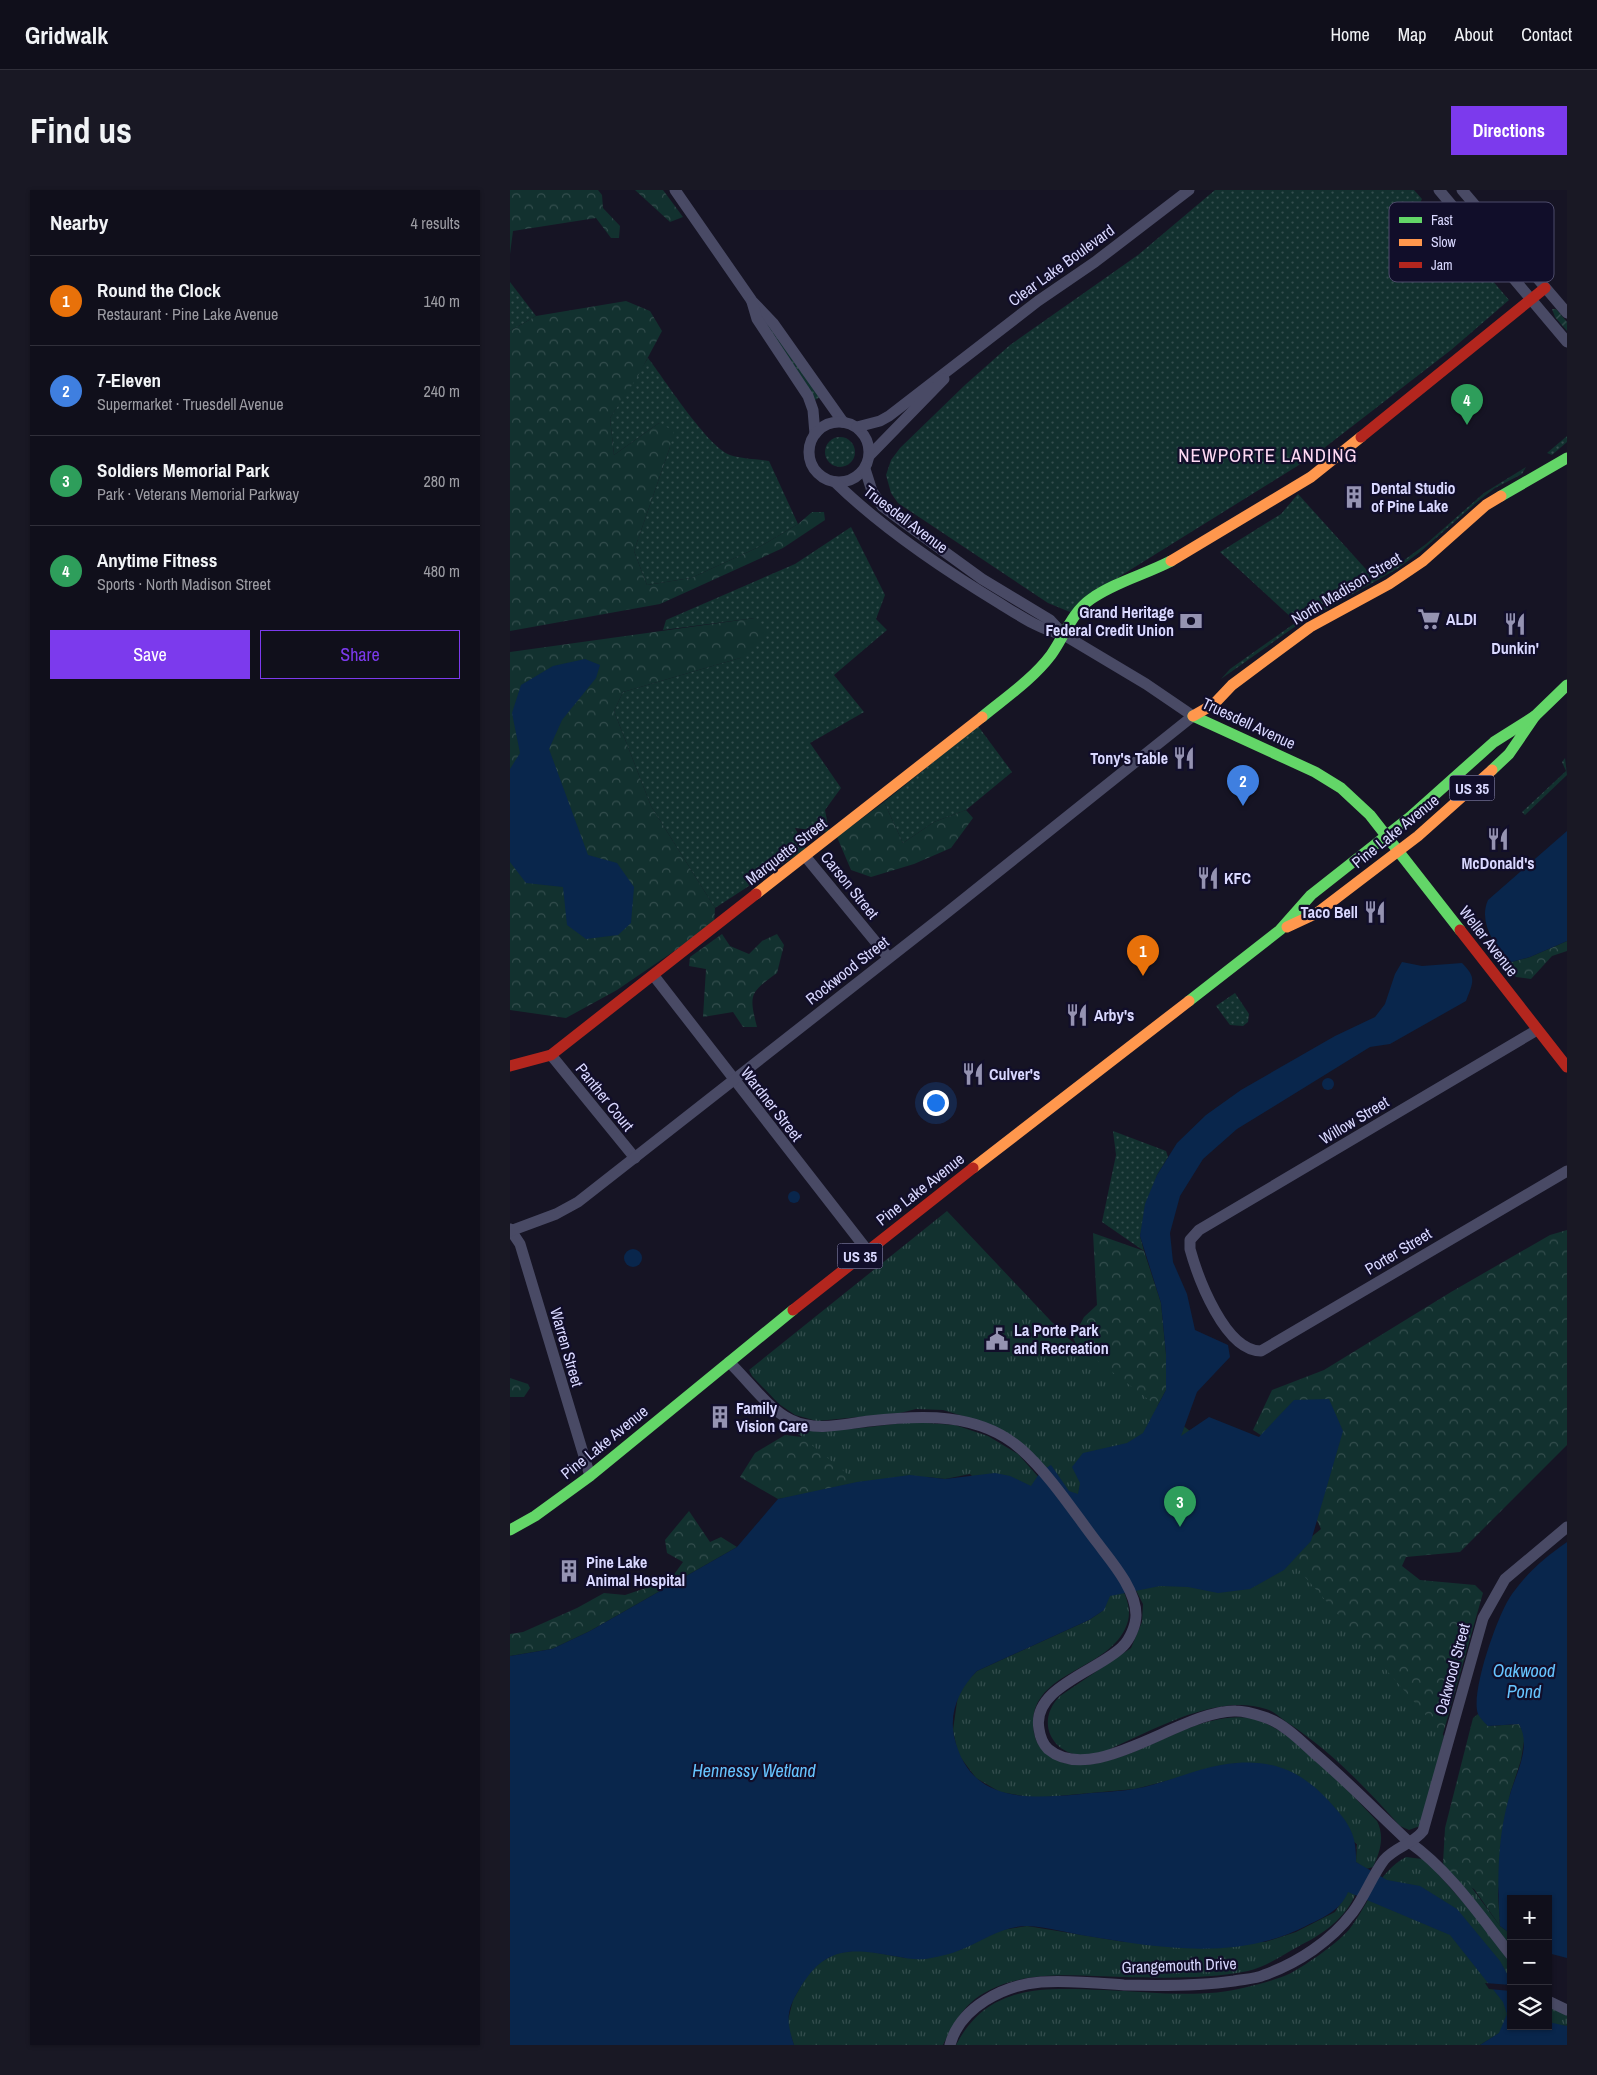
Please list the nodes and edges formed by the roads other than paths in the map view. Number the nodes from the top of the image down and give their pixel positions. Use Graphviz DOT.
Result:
graph roads {
  1 [pos="675,190"];
  2 [pos="1189,190"];
  3 [pos="1462,190"];
  4 [pos="1445,192"];
  5 [pos="1453,202"];
  6 [pos="1472,202"];
  7 [pos="1517,282"];
  8 [pos="1540,282"];
  9 [pos="1545,288"];
  10 [pos="1531,300"];
  11 [pos="752,301"];
  12 [pos="1567,313"];
  13 [pos="1567,342"];
  14 [pos="953,367"];
  15 [pos="843,422"];
  16 [pos="858,427"];
  17 [pos="815,434"];
  18 [pos="870,455"];
  19 [pos="1567,458"];
  20 [pos="864,469"];
  21 [pos="835,482"];
  22 [pos="1064,635"];
  23 [pos="1567,685"];
  24 [pos="1193,716"];
  25 [pos="1535,716"];
  26 [pos="1386,835"];
  27 [pos="1399,851"];
  28 [pos="805,856"];
  29 [pos="1280,930"];
  30 [pos="888,957"];
  31 [pos="654,976"];
  32 [pos="1537,1030"];
  33 [pos="551,1055"];
  34 [pos="510,1066"];
  35 [pos="1567,1066"];
  36 [pos="733,1080"];
  37 [pos="634,1158"];
  38 [pos="1567,1172"];
  39 [pos="510,1231"];
  40 [pos="867,1250"];
  41 [pos="1245,1348"];
  42 [pos="729,1362"];
  43 [pos="590,1476"];
  44 [pos="1567,1527"];
  45 [pos="510,1530"];
  46 [pos="1409,1842"];
  47 [pos="1507,1950"];
  48 [pos="1552,2003"];
  49 [pos="1567,2010"];
  50 [pos="950,2045"];
  1 -- 11 [label="street"];
  2 -- 14 [label="street, Clear Lake Boulevard"];
  3 -- 6 [label="street"];
  4 -- 5 [label="street"];
  7 -- 10 [label="street"];
  8 -- 9 [label="street"];
  9 -- 10 [label="street, Marquette Street"];
  9 -- 12 [label="street"];
  10 -- 13 [label="street"];
  10 -- 22 [label="street, Marquette Street"];
  11 -- 15 [label="street"];
  11 -- 17 [label="street"];
  14 -- 16 [label="street, Clear Lake Boulevard"];
  14 -- 18 [label="street, Clear Lake Boulevard"];
  15 -- 16 [label="street"];
  15 -- 17 [label="street"];
  16 -- 18 [label="street"];
  17 -- 21 [label="street"];
  18 -- 20 [label="street"];
  19 -- 24 [label="street, North Madison Street"];
  20 -- 21 [label="street"];
  20 -- 22 [label="street, Truesdell Avenue"];
  21 -- 22 [label="street, Truesdell Avenue"];
  22 -- 24 [label="street, Truesdell Avenue"];
  22 -- 28 [label="street, Marquette Street"];
  23 -- 25 [label="street, Pine Lake Avenue / US 35"];
  24 -- 26 [label="street, Truesdell Avenue"];
  24 -- 30 [label="street, Rockwood Street"];
  25 -- 26 [label="street, Pine Lake Avenue / US 35"];
  25 -- 27 [label="street, Pine Lake Avenue / US 35"];
  26 -- 27 [label="street, Weller Avenue"];
  26 -- 29 [label="street, Pine Lake Avenue / US 35"];
  27 -- 29 [label="street, Pine Lake Avenue / US 35"];
  27 -- 32 [label="street, Weller Avenue"];
  28 -- 30 [label="street, Carson Street"];
  28 -- 31 [label="street, Marquette Street"];
  29 -- 40 [label="street, Pine Lake Avenue / US 35"];
  30 -- 36 [label="street, Rockwood Street"];
  31 -- 33 [label="street, Marquette Street"];
  31 -- 36 [label="street, Wardner Street"];
  32 -- 35 [label="street, Weller Avenue"];
  32 -- 41 [label="street, Willow Street"];
  33 -- 34 [label="street, Marquette Street"];
  33 -- 37 [label="street, Panther Court"];
  36 -- 37 [label="street, Rockwood Street"];
  36 -- 40 [label="street, Wardner Street"];
  37 -- 39 [label="street, Rockwood Street"];
  38 -- 41 [label="street, Porter Street"];
  39 -- 43 [label="street, Warren Street"];
  40 -- 42 [label="street, Pine Lake Avenue / US 35"];
  42 -- 43 [label="street, Pine Lake Avenue / US 35"];
  42 -- 46 [label="street"];
  43 -- 45 [label="street, Pine Lake Avenue / US 35"];
  44 -- 46 [label="street, Oakwood Street"];
  46 -- 47 [label="street"];
  46 -- 50 [label="street, Grangemouth Drive"];
  48 -- 49 [label="street"];
}
